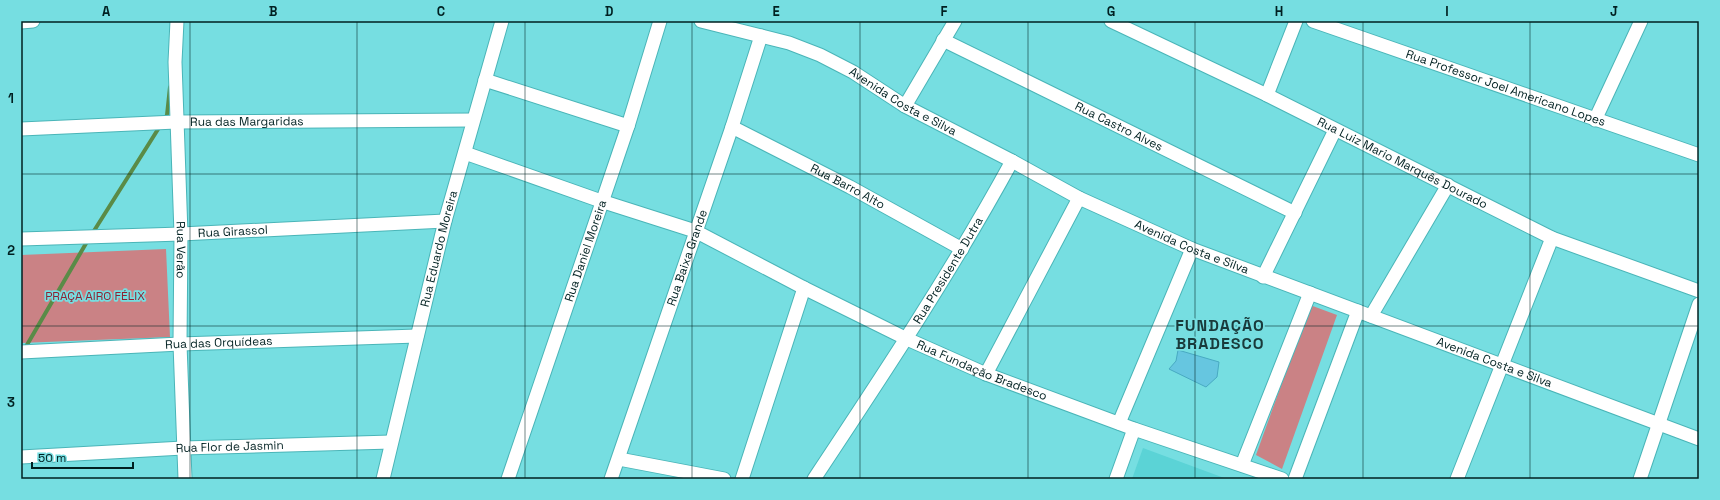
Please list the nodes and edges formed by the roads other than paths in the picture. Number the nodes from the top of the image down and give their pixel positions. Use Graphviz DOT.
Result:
graph roads {
  1 [pos="33,21"];
  2 [pos="177,21"];
  3 [pos="502,21"];
  4 [pos="660,21"];
  5 [pos="701,21"];
  6 [pos="955,21"];
  7 [pos="1111,21"];
  8 [pos="1296,21"];
  9 [pos="1313,21"];
  10 [pos="21,22"];
  11 [pos="1638,22"];
  12 [pos="736,25"];
  13 [pos="761,36"];
  14 [pos="943,40"];
  15 [pos="484,80"];
  16 [pos="1267,95"];
  17 [pos="905,106"];
  18 [pos="473,120"];
  19 [pos="1595,120"];
  20 [pos="177,122"];
  21 [pos="628,126"];
  22 [pos="732,126"];
  23 [pos="21,129"];
  24 [pos="1335,130"];
  25 [pos="465,152"];
  26 [pos="1699,155"];
  27 [pos="1012,161"];
  28 [pos="1448,185"];
  29 [pos="1078,198"];
  30 [pos="601,201"];
  31 [pos="1295,213"];
  32 [pos="445,221"];
  33 [pos="695,231"];
  34 [pos="180,234"];
  35 [pos="1552,238"];
  36 [pos="21,239"];
  37 [pos="962,249"];
  38 [pos="1192,249"];
  39 [pos="1263,277"];
  40 [pos="804,288"];
  41 [pos="1699,291"];
  42 [pos="1310,293"];
  43 [pos="1699,304"];
  44 [pos="1358,311"];
  45 [pos="1371,316"];
  46 [pos="418,336"];
  47 [pos="906,340"];
  48 [pos="180,344"];
  49 [pos="21,352"];
  50 [pos="1502,364"];
  51 [pos="986,374"];
  52 [pos="1119,423"];
  53 [pos="1658,424"];
  54 [pos="1134,429"];
  55 [pos="1699,439"];
  56 [pos="391,442"];
  57 [pos="183,448"];
  58 [pos="21,457"];
  59 [pos="619,459"];
  60 [pos="1242,466"];
  61 [pos="185,479"];
  62 [pos="383,479"];
  63 [pos="508,479"];
  64 [pos="611,479"];
  65 [pos="724,479"];
  66 [pos="742,479"];
  67 [pos="814,479"];
  68 [pos="1116,479"];
  69 [pos="1282,479"];
  70 [pos="1295,479"];
  71 [pos="1457,479"];
  72 [pos="1640,479"];
  1 -- 10 [label="street"];
  2 -- 20 [label="street, Rua Verão"];
  3 -- 15 [label="street, Rua Eduardo Moreira"];
  4 -- 21 [label="street, Rua Daniel Moreira"];
  5 -- 12 [label="street, Avenida Costa e Silva"];
  6 -- 14 [label="street"];
  7 -- 16 [label="street, Rua Luiz Mario Marquês Dourado"];
  8 -- 16 [label="street"];
  9 -- 19 [label="street, Rua Professor Joel Americano Lopes"];
  11 -- 19 [label="street"];
  12 -- 13 [label="street, Avenida Costa e Silva"];
  13 -- 17 [label="street, Avenida Costa e Silva"];
  13 -- 22 [label="street, Rua Baixa Grande"];
  14 -- 17 [label="street"];
  14 -- 31 [label="street, Rua Castro Alves"];
  15 -- 18 [label="street, Rua Eduardo Moreira"];
  15 -- 21 [label="street"];
  16 -- 24 [label="street, Rua Luiz Mario Marquês Dourado"];
  17 -- 27 [label="street, Avenida Costa e Silva"];
  18 -- 20 [label="street, Rua das Margaridas"];
  18 -- 25 [label="street, Rua Eduardo Moreira"];
  19 -- 26 [label="street, Rua Professor Joel Americano Lopes"];
  20 -- 23 [label="street, Rua das Margaridas"];
  20 -- 34 [label="street, Rua Verão"];
  21 -- 30 [label="street, Rua Daniel Moreira"];
  22 -- 33 [label="street, Rua Baixa Grande"];
  22 -- 37 [label="street, Rua Barro Alto"];
  24 -- 28 [label="street, Rua Luiz Mario Marquês Dourado"];
  24 -- 31 [label="street"];
  25 -- 30 [label="street, Rua Fundação Bradesco"];
  25 -- 32 [label="street, Rua Eduardo Moreira"];
  27 -- 29 [label="street, Avenida Costa e Silva"];
  27 -- 37 [label="street, Rua Presidente Dutra"];
  28 -- 35 [label="street, Rua Luiz Mario Marquês Dourado"];
  28 -- 45 [label="street"];
  29 -- 38 [label="street, Avenida Costa e Silva"];
  29 -- 51 [label="street"];
  30 -- 33 [label="street, Rua Fundação Bradesco"];
  30 -- 63 [label="street, Rua Daniel Moreira"];
  31 -- 39 [label="street"];
  32 -- 34 [label="street, Rua Girassol"];
  32 -- 46 [label="street, Rua Eduardo Moreira"];
  33 -- 40 [label="street, Rua Fundação Bradesco"];
  33 -- 59 [label="street, Rua Baixa Grande"];
  34 -- 36 [label="street, Rua Girassol"];
  34 -- 48 [label="street, Rua Verão"];
  35 -- 41 [label="street, Rua Luiz Mario Marquês Dourado"];
  35 -- 50 [label="street"];
  37 -- 47 [label="street, Rua Presidente Dutra"];
  38 -- 39 [label="street, Avenida Costa e Silva"];
  38 -- 52 [label="street"];
  39 -- 42 [label="street, Avenida Costa e Silva"];
  40 -- 47 [label="street, Rua Fundação Bradesco"];
  40 -- 66 [label="street"];
  42 -- 44 [label="street, Avenida Costa e Silva"];
  42 -- 60 [label="street"];
  43 -- 53 [label="street"];
  44 -- 45 [label="street, Avenida Costa e Silva"];
  44 -- 70 [label="street"];
  45 -- 50 [label="street, Avenida Costa e Silva"];
  46 -- 48 [label="street, Rua das Orquídeas"];
  46 -- 56 [label="street, Rua Eduardo Moreira"];
  47 -- 51 [label="street, Rua Fundação Bradesco"];
  47 -- 67 [label="street, Rua Presidente Dutra"];
  48 -- 49 [label="street, Rua das Orquídeas"];
  48 -- 57 [label="street, Rua Verão"];
  50 -- 53 [label="street, Avenida Costa e Silva"];
  50 -- 71 [label="street"];
  51 -- 52 [label="street, Rua Fundação Bradesco"];
  52 -- 54 [label="street, Rua Fundação Bradesco"];
  53 -- 55 [label="street, Avenida Costa e Silva"];
  53 -- 72 [label="street"];
  54 -- 60 [label="street, Rua Fundação Bradesco"];
  54 -- 68 [label="street"];
  56 -- 57 [label="street, Rua Flor de Jasmin"];
  56 -- 62 [label="street, Rua Eduardo Moreira"];
  57 -- 58 [label="street, Rua Flor de Jasmin"];
  57 -- 61 [label="street, Rua Verão"];
  59 -- 64 [label="street, Rua Baixa Grande"];
  59 -- 65 [label="street"];
  60 -- 69 [label="street, Rua Fundação Bradesco"];
}
